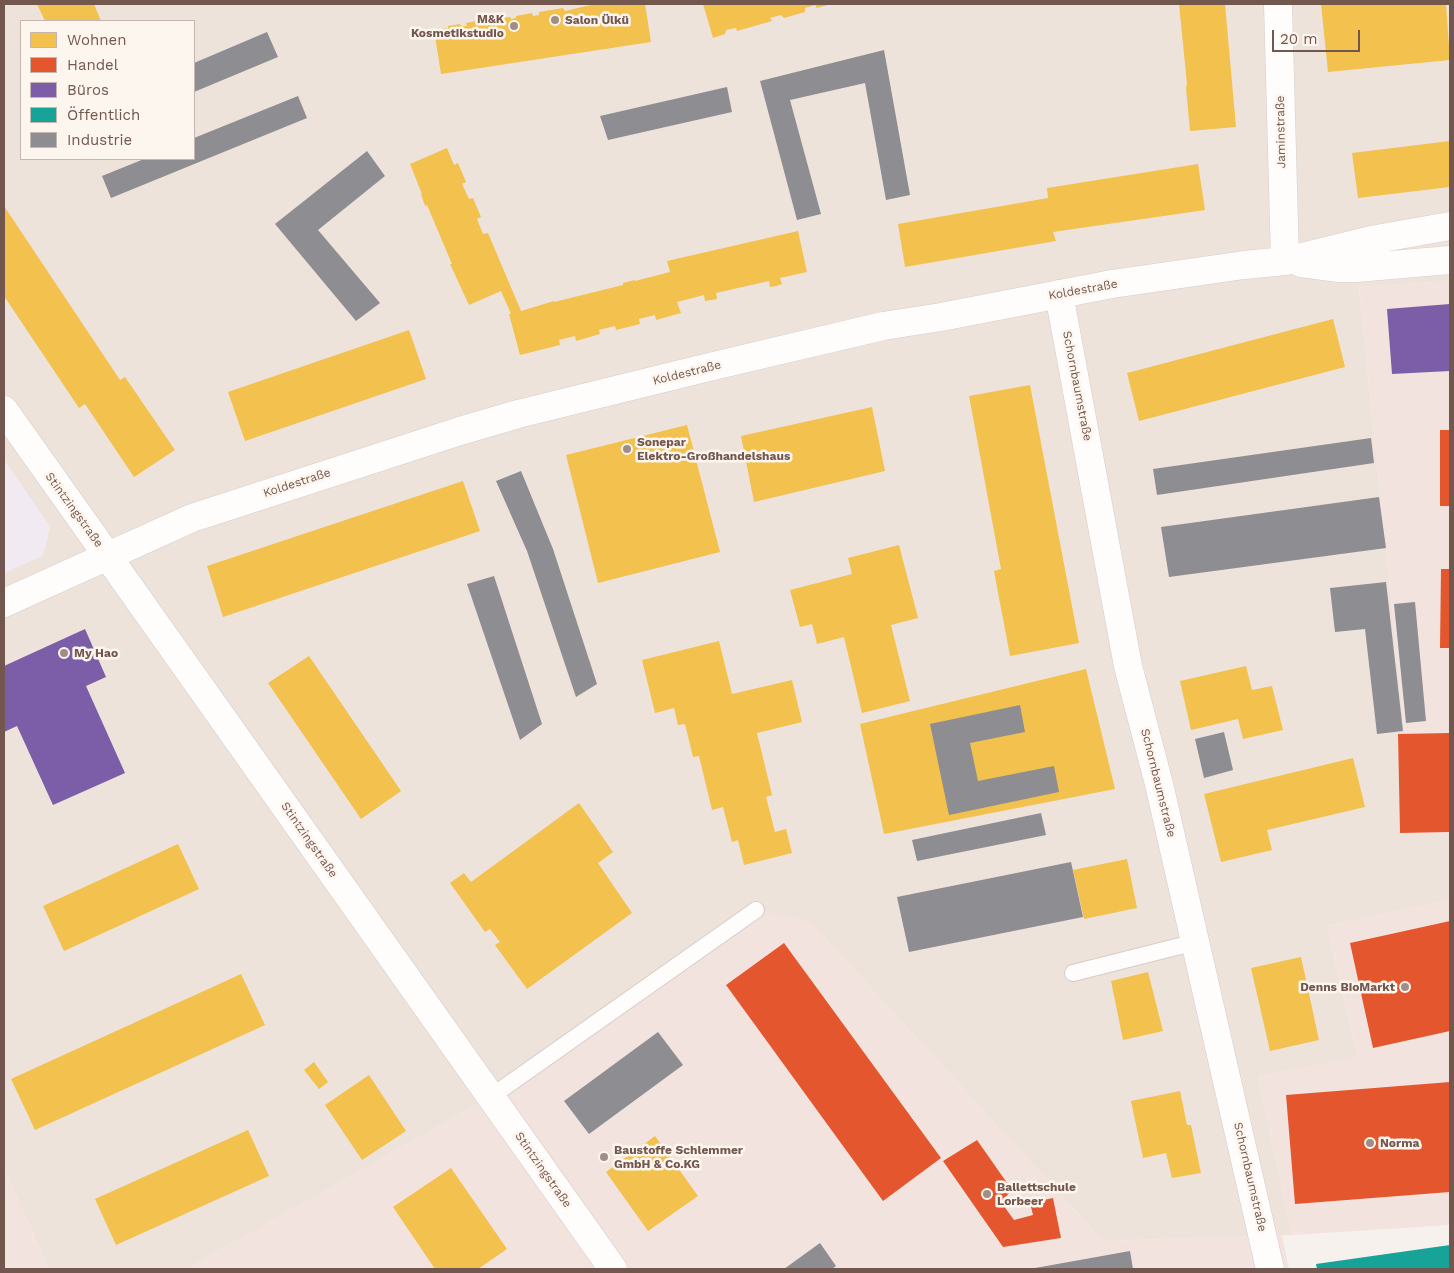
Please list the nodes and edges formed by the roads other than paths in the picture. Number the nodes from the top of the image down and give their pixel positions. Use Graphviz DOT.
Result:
graph roads {
  1 [pos="1278,4"];
  2 [pos="1450,226"];
  3 [pos="1450,260"];
  4 [pos="1285,261"];
  5 [pos="1059,294"];
  6 [pos="4,410"];
  7 [pos="107,556"];
  8 [pos="4,603"];
  9 [pos="756,910"];
  10 [pos="1196,942"];
  11 [pos="1073,973"];
  12 [pos="492,1096"];
  13 [pos="613,1269"];
  14 [pos="1270,1269"];
  1 -- 4 [label="street, Jaminstraße"];
  2 -- 4 [label="street, Koldestraße"];
  3 -- 4 [label="street, Koldestraße"];
  4 -- 5 [label="street, Koldestraße"];
  5 -- 7 [label="street, Koldestraße"];
  5 -- 10 [label="street, Schornbaumstraße"];
  6 -- 7 [label="street, Stintzingstraße"];
  7 -- 8 [label="street, Koldestraße"];
  7 -- 12 [label="street, Stintzingstraße"];
  9 -- 12 [label="lane"];
  10 -- 11 [label="lane"];
  10 -- 14 [label="street, Schornbaumstraße"];
  12 -- 13 [label="street, Stintzingstraße"];
}
